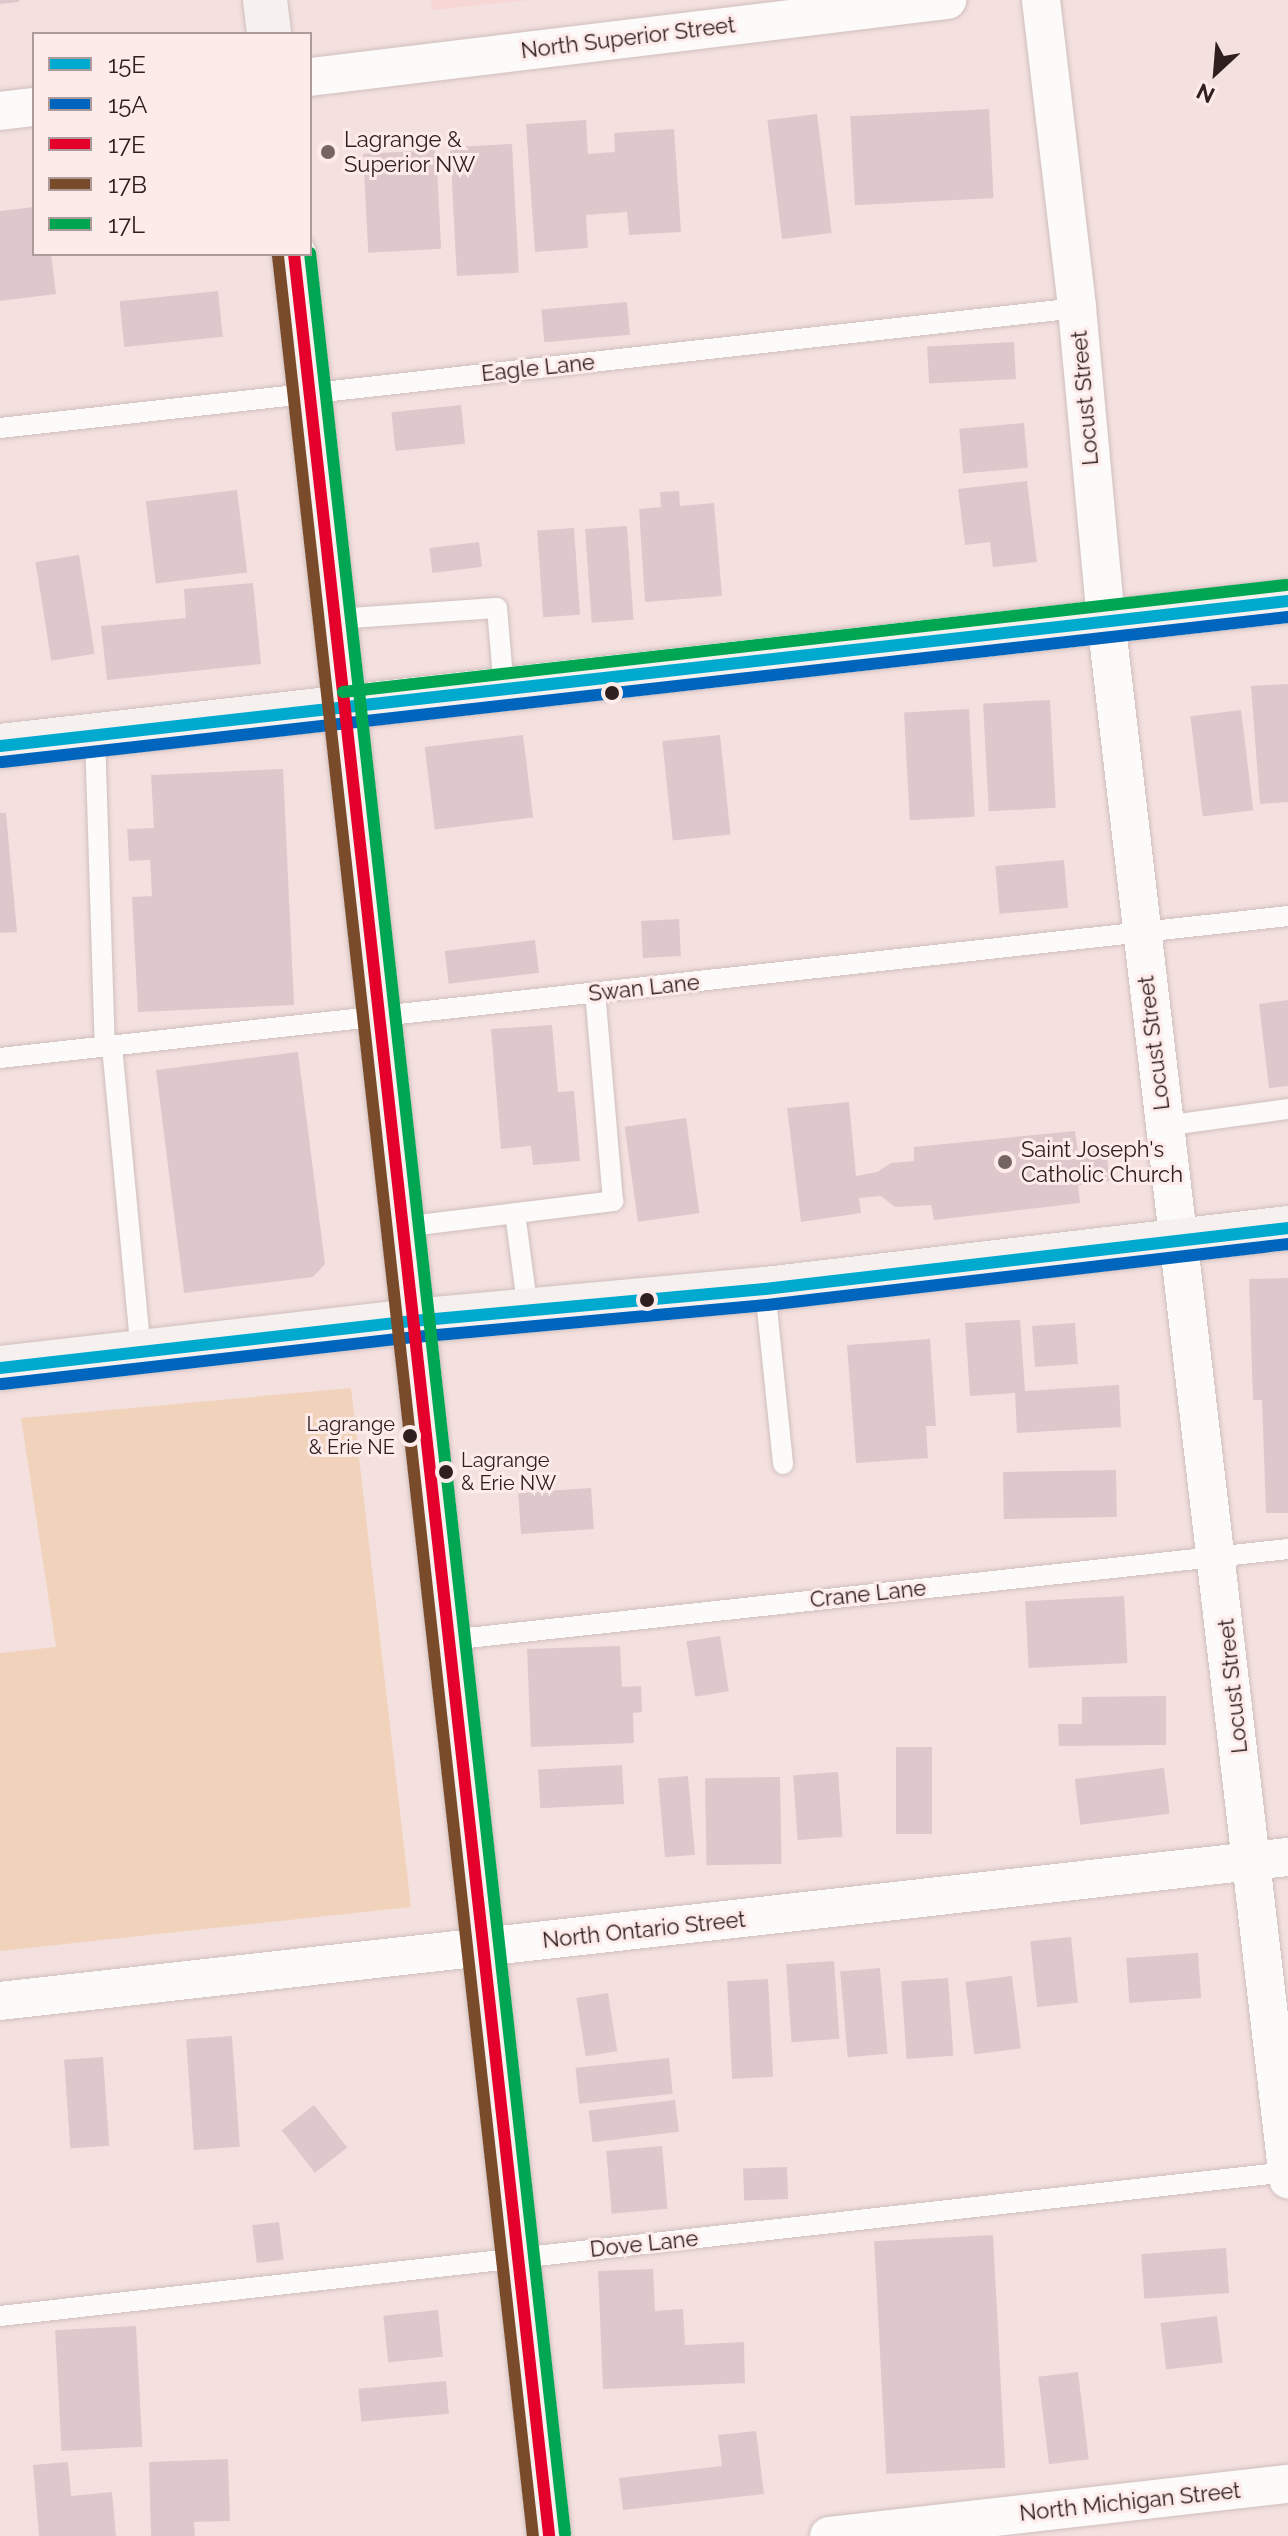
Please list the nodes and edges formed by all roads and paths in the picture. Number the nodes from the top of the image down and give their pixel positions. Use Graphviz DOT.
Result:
graph roads {
  1 [pos="265,0"];
  2 [pos="947,0"];
  3 [pos="1041,0"];
  4 [pos="269,32"];
  5 [pos="312,77"];
  6 [pos="32,107"];
  7 [pos="0,111"];
  8 [pos="294,256"];
  9 [pos="1077,308"];
  10 [pos="309,394"];
  11 [pos="0,428"];
  12 [pos="1288,601"];
  13 [pos="335,619"];
  14 [pos="1106,620"];
  15 [pos="504,690"];
  16 [pos="345,708"];
  17 [pos="95,735"];
  18 [pos="0,746"];
  19 [pos="1288,916"];
  20 [pos="1142,932"];
  21 [pos="595,993"];
  22 [pos="379,1017"];
  23 [pos="108,1046"];
  24 [pos="0,1058"];
  25 [pos="1288,1109"];
  26 [pos="1164,1126"];
  27 [pos="515,1213"];
  28 [pos="402,1227"];
  29 [pos="1288,1228"];
  30 [pos="1177,1241"];
  31 [pos="765,1289"];
  32 [pos="528,1311"];
  33 [pos="413,1321"];
  34 [pos="141,1352"];
  35 [pos="0,1368"];
  36 [pos="783,1464"];
  37 [pos="1288,1549"];
  38 [pos="1218,1556"];
  39 [pos="449,1640"];
  40 [pos="1270,1859"];
  41 [pos="485,1948"];
  42 [pos="0,2001"];
  43 [pos="1288,2172"];
  44 [pos="1288,2179"];
  45 [pos="519,2258"];
  46 [pos="0,2316"];
  47 [pos="1288,2484"];
  48 [pos="549,2536"];
  49 [pos="829,2536"];
  1 -- 4 [label="street"];
  2 -- 5 [label="street, North Superior Street"];
  3 -- 9 [label="street, Locust Street"];
  6 -- 7 [label="street"];
  8 -- 10 [label="street"];
  9 -- 10 [label="lane, Eagle Lane"];
  9 -- 14 [label="street, Locust Street"];
  10 -- 11 [label="lane, Eagle Lane"];
  10 -- 13 [label="street"];
  12 -- 14 [label="street"];
  13 -- 15 [label="lane"];
  13 -- 16 [label="street"];
  14 -- 15 [label="street"];
  14 -- 20 [label="street, Locust Street"];
  15 -- 16 [label="street"];
  16 -- 17 [label="street"];
  16 -- 22 [label="street"];
  17 -- 18 [label="street"];
  17 -- 23 [label="lane"];
  19 -- 20 [label="lane, Swan Lane"];
  20 -- 21 [label="lane, Swan Lane"];
  20 -- 26 [label="street, Locust Street"];
  21 -- 22 [label="lane, Swan Lane"];
  21 -- 27 [label="lane"];
  22 -- 23 [label="lane, Swan Lane"];
  22 -- 28 [label="street"];
  23 -- 24 [label="lane, Swan Lane"];
  23 -- 34 [label="lane"];
  25 -- 26 [label="lane"];
  26 -- 30 [label="street, Locust Street"];
  27 -- 28 [label="lane"];
  27 -- 32 [label="lane"];
  28 -- 33 [label="street"];
  29 -- 30 [label="street"];
  30 -- 31 [label="street"];
  30 -- 38 [label="street, Locust Street"];
  31 -- 32 [label="street"];
  31 -- 36 [label="lane"];
  32 -- 33 [label="street"];
  33 -- 34 [label="street"];
  33 -- 39 [label="street"];
  34 -- 35 [label="street"];
  37 -- 38 [label="lane, Crane Lane"];
  38 -- 39 [label="lane, Crane Lane"];
  38 -- 40 [label="street, Locust Street"];
  39 -- 41 [label="street"];
  40 -- 41 [label="street, North Ontario Street"];
  40 -- 43 [label="street, Locust Street"];
  41 -- 42 [label="street, North Ontario Street"];
  41 -- 45 [label="street"];
  43 -- 44 [label="street, Locust Street"];
  43 -- 45 [label="lane, Dove Lane"];
  45 -- 46 [label="lane, Dove Lane"];
  45 -- 48 [label="street"];
  47 -- 49 [label="street, North Michigan Street"];
}
